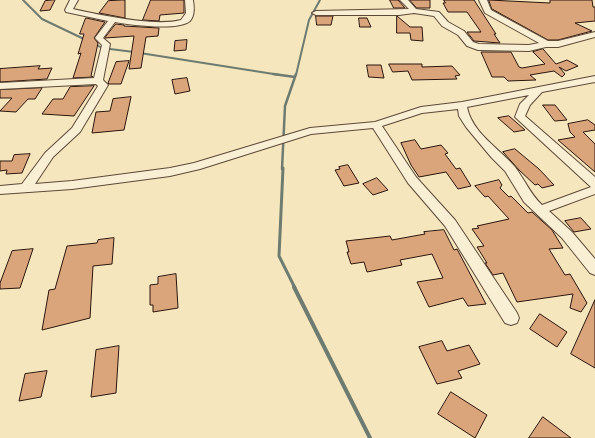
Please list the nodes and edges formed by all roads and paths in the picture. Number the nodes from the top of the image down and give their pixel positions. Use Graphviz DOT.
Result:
graph roads {
  1 [pos="74,0"];
  2 [pos="189,0"];
  3 [pos="404,0"];
  4 [pos="483,0"];
  5 [pos="414,11"];
  6 [pos="316,13"];
  7 [pos="112,20"];
  8 [pos="595,34"];
  9 [pos="546,44"];
  10 [pos="595,79"];
  11 [pos="98,81"];
  12 [pos="0,86"];
  13 [pos="539,90"];
  14 [pos="462,105"];
  15 [pos="376,125"];
  16 [pos="595,184"];
  17 [pos="26,188"];
  18 [pos="0,190"];
  19 [pos="595,190"];
  20 [pos="540,210"];
  21 [pos="595,269"];
  22 [pos="511,318"];
  1 -- 7 [label="street"];
  2 -- 7 [label="street"];
  3 -- 5 [label="street"];
  4 -- 9 [label="street"];
  5 -- 6 [label="street"];
  5 -- 9 [label="street"];
  7 -- 11 [label="street"];
  8 -- 9 [label="street"];
  10 -- 13 [label="street"];
  11 -- 12 [label="street"];
  11 -- 17 [label="street"];
  13 -- 14 [label="street"];
  13 -- 16 [label="street"];
  14 -- 15 [label="street"];
  14 -- 20 [label="street"];
  15 -- 17 [label="street"];
  15 -- 22 [label="street"];
  17 -- 18 [label="street"];
  19 -- 20 [label="street"];
  20 -- 21 [label="street"];
}
